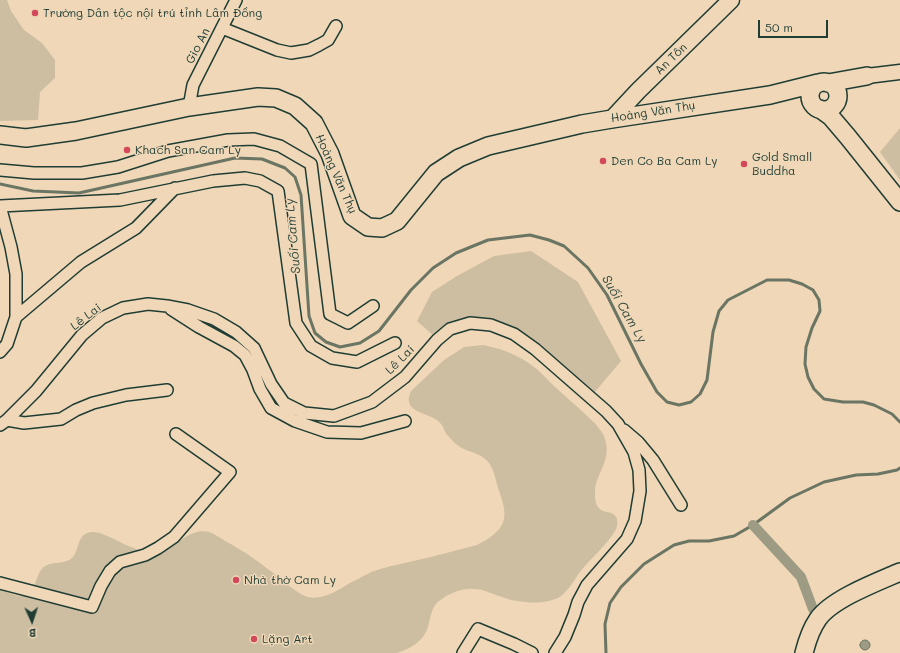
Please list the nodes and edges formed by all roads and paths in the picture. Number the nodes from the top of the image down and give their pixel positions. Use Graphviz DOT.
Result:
graph roads {
  1 [pos="236,0"];
  2 [pos="731,0"];
  3 [pos="336,26"];
  4 [pos="222,28"];
  5 [pos="900,72"];
  6 [pos="867,76"];
  7 [pos="823,83"];
  8 [pos="770,95"];
  9 [pos="836,100"];
  10 [pos="190,107"];
  11 [pos="816,107"];
  12 [pos="612,119"];
  13 [pos="0,135"];
  14 [pos="848,137"];
  15 [pos="330,154"];
  16 [pos="311,164"];
  17 [pos="0,170"];
  18 [pos="175,188"];
  19 [pos="900,202"];
  20 [pos="0,206"];
  21 [pos="167,306"];
  22 [pos="373,306"];
  23 [pos="16,317"];
  24 [pos="395,343"];
  25 [pos="0,352"];
  26 [pos="168,390"];
  27 [pos="405,421"];
  28 [pos="3,423"];
  29 [pos="618,424"];
  30 [pos="176,434"];
  31 [pos="681,505"];
  32 [pos="900,572"];
  33 [pos="0,583"];
  34 [pos="463,653"];
  35 [pos="532,653"];
  36 [pos="555,653"];
  37 [pos="804,653"];
  1 -- 4 [label="street, Gio An"];
  2 -- 12 [label="main road, An Tôn"];
  3 -- 4 [label="street"];
  4 -- 10 [label="street, Gio An"];
  5 -- 6 [label="street"];
  6 -- 7 [label="main road, Hoàng Văn Thụ"];
  6 -- 9 [label="main road"];
  7 -- 8 [label="main road, Hoàng Văn Thụ"];
  7 -- 9 [label="main road"];
  7 -- 11 [label="main road"];
  8 -- 11 [label="main road, Hoàng Văn Thụ"];
  8 -- 12 [label="main road, Hoàng Văn Thụ"];
  9 -- 11 [label="main road"];
  9 -- 14 [label="main road, Hoàng Văn Thụ"];
  10 -- 13 [label="main road, Hoàng Văn Thụ"];
  10 -- 15 [label="main road, Hoàng Văn Thụ"];
  11 -- 14 [label="main road, Hoàng Văn Thụ"];
  12 -- 15 [label="main road, Hoàng Văn Thụ"];
  14 -- 19 [label="main road, Hoàng Văn Thụ"];
  15 -- 16 [label="street"];
  16 -- 17 [label="street"];
  16 -- 22 [label="street"];
  18 -- 20 [label="street"];
  18 -- 23 [label="street"];
  18 -- 24 [label="street"];
  20 -- 23 [label="street"];
  21 -- 27 [label="street"];
  21 -- 28 [label="street, Lê Lai"];
  21 -- 29 [label="street, Lê Lai"];
  23 -- 25 [label="street"];
  26 -- 28 [label="street"];
  29 -- 31 [label="street"];
  29 -- 36 [label="street, Lê Lai"];
  30 -- 33 [label="street"];
  32 -- 37 [label="main road"];
  34 -- 35 [label="street"];
}
